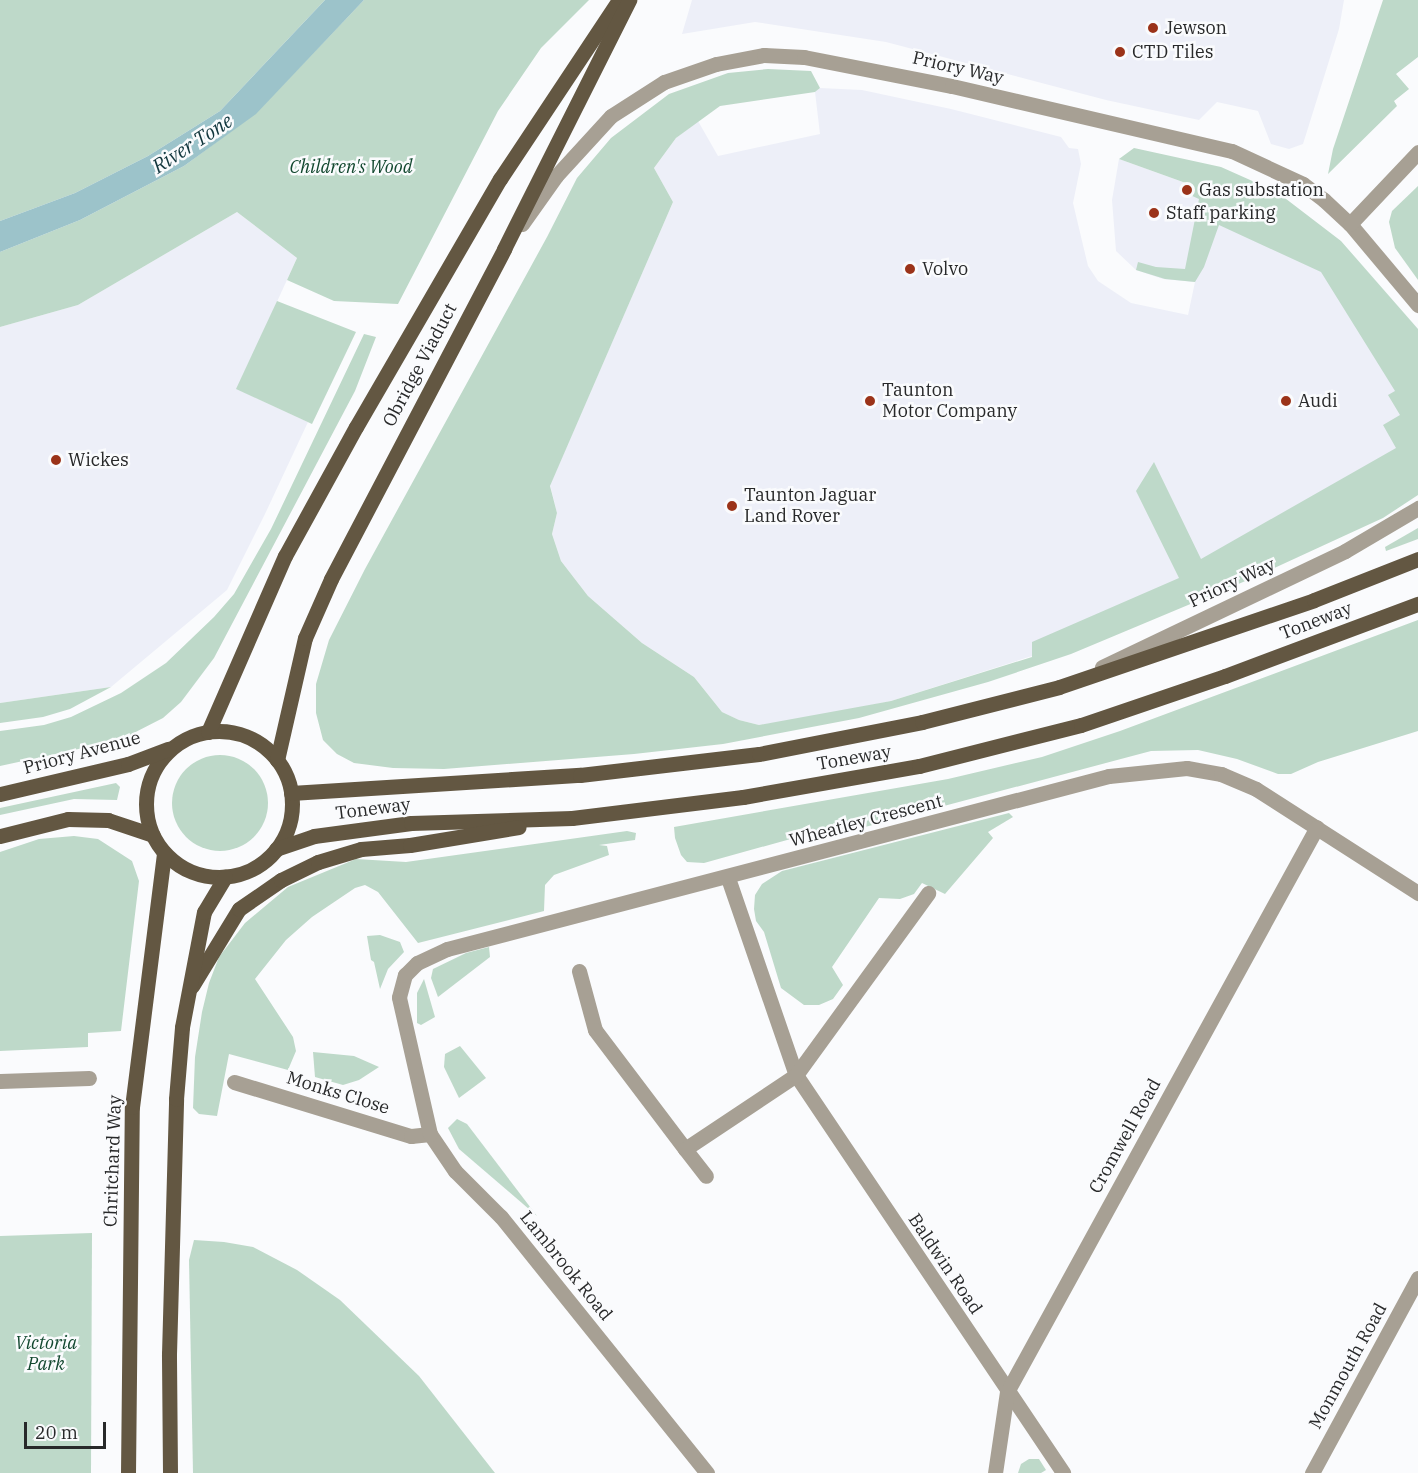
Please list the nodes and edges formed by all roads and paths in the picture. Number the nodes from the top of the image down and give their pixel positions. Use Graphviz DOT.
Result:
graph roads {
  1 [pos="619,0"];
  2 [pos="629,0"];
  3 [pos="1418,152"];
  4 [pos="1350,224"];
  5 [pos="504,249"];
  6 [pos="1418,305"];
  7 [pos="1418,508"];
  8 [pos="1418,559"];
  9 [pos="1418,603"];
  10 [pos="1059,687"];
  11 [pos="208,732"];
  12 [pos="173,747"];
  13 [pos="277,760"];
  14 [pos="291,793"];
  15 [pos="0,794"];
  16 [pos="572,818"];
  17 [pos="1317,827"];
  18 [pos="153,835"];
  19 [pos="0,836"];
  20 [pos="276,849"];
  21 [pos="164,853"];
  22 [pos="225,877"];
  23 [pos="728,878"];
  24 [pos="928,892"];
  25 [pos="1418,893"];
  26 [pos="579,971"];
  27 [pos="186,997"];
  28 [pos="416,1074"];
  29 [pos="796,1075"];
  30 [pos="90,1078"];
  31 [pos="0,1081"];
  32 [pos="234,1082"];
  33 [pos="430,1134"];
  34 [pos="685,1149"];
  35 [pos="706,1176"];
  36 [pos="1418,1278"];
  37 [pos="1007,1392"];
  38 [pos="128,1473"];
  39 [pos="170,1473"];
  40 [pos="708,1473"];
  41 [pos="995,1473"];
  42 [pos="1063,1473"];
  43 [pos="1312,1473"];
  1 -- 11 [label="main road, Obridge Viaduct"];
  2 -- 5 [label="main road, Obridge Viaduct"];
  3 -- 4 [label="street"];
  4 -- 5 [label="street, Priory Way"];
  4 -- 6 [label="street, Priory Way"];
  5 -- 13 [label="main road, Obridge Viaduct"];
  7 -- 10 [label="street, Priory Way"];
  8 -- 10 [label="main road, Toneway"];
  9 -- 16 [label="main road, Toneway"];
  10 -- 14 [label="main road, Toneway"];
  11 -- 12 [label="main road"];
  11 -- 13 [label="main road"];
  12 -- 15 [label="main road, Priory Avenue"];
  12 -- 18 [label="main road"];
  13 -- 14 [label="main road"];
  14 -- 20 [label="main road"];
  16 -- 20 [label="main road, Toneway"];
  16 -- 27 [label="main road"];
  17 -- 23 [label="street, Wheatley Crescent"];
  17 -- 25 [label="street, Wheatley Crescent"];
  17 -- 37 [label="street, Cromwell Road"];
  18 -- 19 [label="main road"];
  18 -- 21 [label="main road"];
  20 -- 22 [label="main road"];
  21 -- 22 [label="main road"];
  21 -- 38 [label="main road, Chritchard Way"];
  22 -- 27 [label="main road"];
  23 -- 28 [label="street, Wheatley Crescent"];
  23 -- 29 [label="street, Baldwin Road"];
  24 -- 29 [label="street"];
  26 -- 34 [label="street"];
  27 -- 39 [label="main road"];
  28 -- 33 [label="street, Lambrook Road"];
  29 -- 34 [label="street"];
  29 -- 37 [label="street, Baldwin Road"];
  30 -- 31 [label="street"];
  32 -- 33 [label="street, Monks Close"];
  33 -- 40 [label="street, Lambrook Road"];
  34 -- 35 [label="street"];
  36 -- 43 [label="street, Monmouth Road"];
  37 -- 41 [label="street, Cromwell Road"];
  37 -- 42 [label="street, Baldwin Road"];
}
